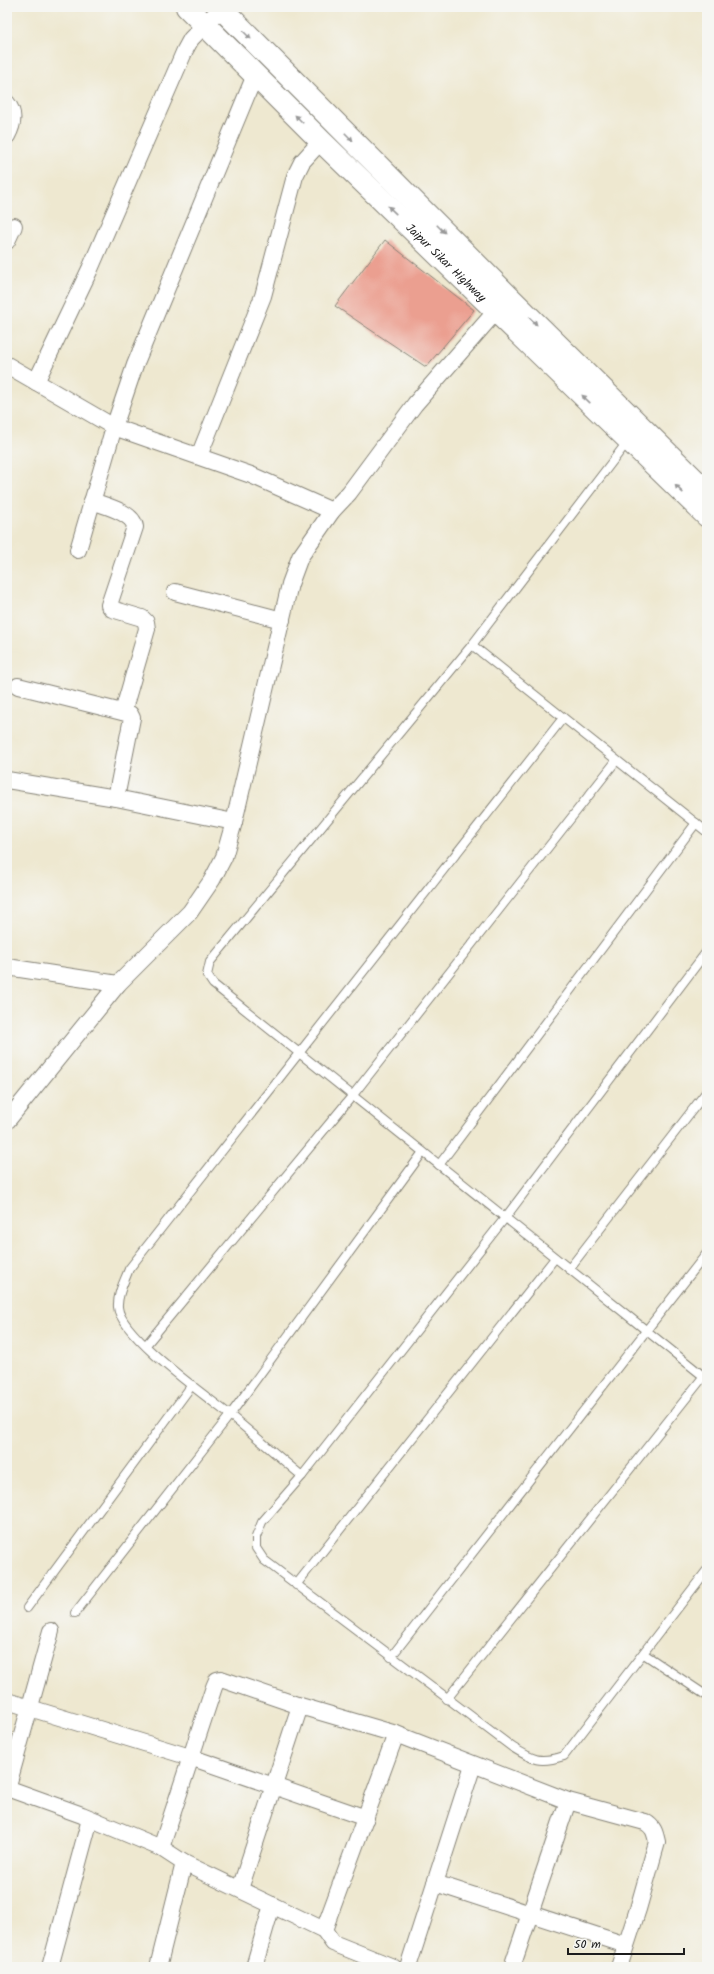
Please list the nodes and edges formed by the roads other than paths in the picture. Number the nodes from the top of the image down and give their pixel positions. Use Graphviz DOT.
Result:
graph roads {
  1 [pos="220,7"];
  2 [pos="196,13"];
  3 [pos="255,75"];
  4 [pos="7,103"];
  5 [pos="7,136"];
  6 [pos="321,141"];
  7 [pos="14,226"];
  8 [pos="7,240"];
  9 [pos="502,304"];
  10 [pos="7,365"];
  11 [pos="36,382"];
  12 [pos="114,427"];
  13 [pos="635,434"];
  14 [pos="199,456"];
  15 [pos="707,492"];
  16 [pos="92,501"];
  17 [pos="332,510"];
  18 [pos="707,516"];
  19 [pos="78,550"];
  20 [pos="175,592"];
  21 [pos="282,620"];
  22 [pos="472,645"];
  23 [pos="18,686"];
  24 [pos="123,712"];
  25 [pos="563,718"];
  26 [pos="616,761"];
  27 [pos="7,780"];
  28 [pos="116,798"];
  29 [pos="234,822"];
  30 [pos="696,823"];
  31 [pos="707,832"];
  32 [pos="707,951"];
  33 [pos="7,967"];
  34 [pos="118,984"];
  35 [pos="299,1053"];
  36 [pos="707,1091"];
  37 [pos="353,1095"];
  38 [pos="7,1121"];
  39 [pos="423,1152"];
  40 [pos="439,1165"];
  41 [pos="505,1218"];
  42 [pos="707,1253"];
  43 [pos="555,1258"];
  44 [pos="569,1269"];
  45 [pos="646,1331"];
  46 [pos="146,1345"];
  47 [pos="706,1376"];
  48 [pos="192,1385"];
  49 [pos="230,1415"];
  50 [pos="302,1476"];
  51 [pos="707,1570"];
  52 [pos="296,1585"];
  53 [pos="27,1608"];
  54 [pos="75,1613"];
  55 [pos="51,1631"];
  56 [pos="644,1654"];
  57 [pos="391,1657"];
  58 [pos="707,1696"];
  59 [pos="448,1699"];
  60 [pos="7,1701"];
  61 [pos="300,1706"];
  62 [pos="30,1707"];
  63 [pos="396,1734"];
  64 [pos="190,1757"];
  65 [pos="473,1765"];
  66 [pos="275,1785"];
  67 [pos="7,1788"];
  68 [pos="568,1801"];
  69 [pos="366,1818"];
  70 [pos="90,1820"];
  71 [pos="161,1848"];
  72 [pos="184,1863"];
  73 [pos="436,1883"];
  74 [pos="240,1889"];
  75 [pos="272,1905"];
  76 [pos="530,1915"];
  77 [pos="324,1930"];
  78 [pos="626,1945"];
  79 [pos="50,1967"];
  80 [pos="158,1967"];
  81 [pos="254,1967"];
  82 [pos="393,1967"];
  83 [pos="408,1967"];
  84 [pos="512,1967"];
  85 [pos="619,1967"];
  1 -- 2 [label="street"];
  1 -- 9 [label="main road, Jaipur Sikar Highway, one-way"];
  2 -- 3 [label="main road, Jaipur Sikar Highway"];
  2 -- 11 [label="street"];
  6 -- 3 [label="main road, Jaipur Sikar Highway, one-way"];
  3 -- 12 [label="street"];
  4 -- 5 [label="street"];
  9 -- 6 [label="main road, Jaipur Sikar Highway, one-way"];
  6 -- 14 [label="street"];
  7 -- 8 [label="street"];
  9 -- 13 [label="main road, Jaipur Sikar Highway"];
  9 -- 17 [label="street"];
  10 -- 11 [label="street"];
  11 -- 12 [label="street"];
  12 -- 14 [label="street"];
  12 -- 16 [label="street"];
  13 -- 15 [label="main road, Jaipur Sikar Highway"];
  18 -- 13 [label="main road, Jaipur Sikar Highway, one-way"];
  13 -- 22 [label="lane"];
  14 -- 17 [label="street"];
  16 -- 19 [label="street"];
  16 -- 24 [label="street"];
  17 -- 21 [label="street"];
  20 -- 21 [label="street"];
  21 -- 29 [label="street"];
  22 -- 25 [label="lane"];
  22 -- 35 [label="lane"];
  23 -- 24 [label="street"];
  24 -- 28 [label="street"];
  25 -- 26 [label="lane"];
  25 -- 35 [label="lane"];
  26 -- 30 [label="lane"];
  26 -- 37 [label="lane"];
  27 -- 28 [label="street"];
  28 -- 29 [label="street"];
  29 -- 34 [label="street"];
  30 -- 31 [label="lane"];
  30 -- 40 [label="lane"];
  32 -- 41 [label="lane"];
  33 -- 34 [label="street"];
  34 -- 38 [label="street"];
  35 -- 37 [label="lane"];
  35 -- 46 [label="lane"];
  36 -- 44 [label="lane"];
  37 -- 39 [label="lane"];
  37 -- 46 [label="lane"];
  39 -- 40 [label="lane"];
  39 -- 49 [label="lane"];
  40 -- 41 [label="lane"];
  41 -- 43 [label="lane"];
  41 -- 50 [label="lane"];
  42 -- 45 [label="lane"];
  43 -- 44 [label="lane"];
  43 -- 52 [label="lane"];
  44 -- 45 [label="lane"];
  45 -- 47 [label="lane"];
  45 -- 57 [label="lane"];
  46 -- 48 [label="lane"];
  47 -- 59 [label="lane"];
  48 -- 49 [label="lane"];
  48 -- 53 [label="lane"];
  49 -- 50 [label="lane"];
  49 -- 54 [label="lane"];
  50 -- 52 [label="lane"];
  51 -- 56 [label="lane"];
  52 -- 57 [label="lane"];
  55 -- 62 [label="street"];
  56 -- 58 [label="lane"];
  56 -- 59 [label="lane"];
  57 -- 59 [label="lane"];
  60 -- 62 [label="street"];
  61 -- 63 [label="street"];
  61 -- 64 [label="street"];
  61 -- 66 [label="street"];
  62 -- 64 [label="street"];
  62 -- 67 [label="street"];
  63 -- 65 [label="street"];
  63 -- 69 [label="street"];
  64 -- 66 [label="street"];
  64 -- 71 [label="street"];
  65 -- 68 [label="street"];
  65 -- 73 [label="street"];
  66 -- 69 [label="street"];
  66 -- 74 [label="street"];
  67 -- 70 [label="street"];
  68 -- 76 [label="street"];
  68 -- 78 [label="street"];
  69 -- 77 [label="street"];
  70 -- 71 [label="street"];
  70 -- 79 [label="street"];
  71 -- 72 [label="street"];
  72 -- 74 [label="street"];
  72 -- 80 [label="street"];
  73 -- 76 [label="street"];
  73 -- 83 [label="street"];
  74 -- 75 [label="street"];
  75 -- 77 [label="street"];
  75 -- 81 [label="street"];
  76 -- 78 [label="street"];
  76 -- 84 [label="street"];
  77 -- 82 [label="street"];
  78 -- 85 [label="street"];
}
